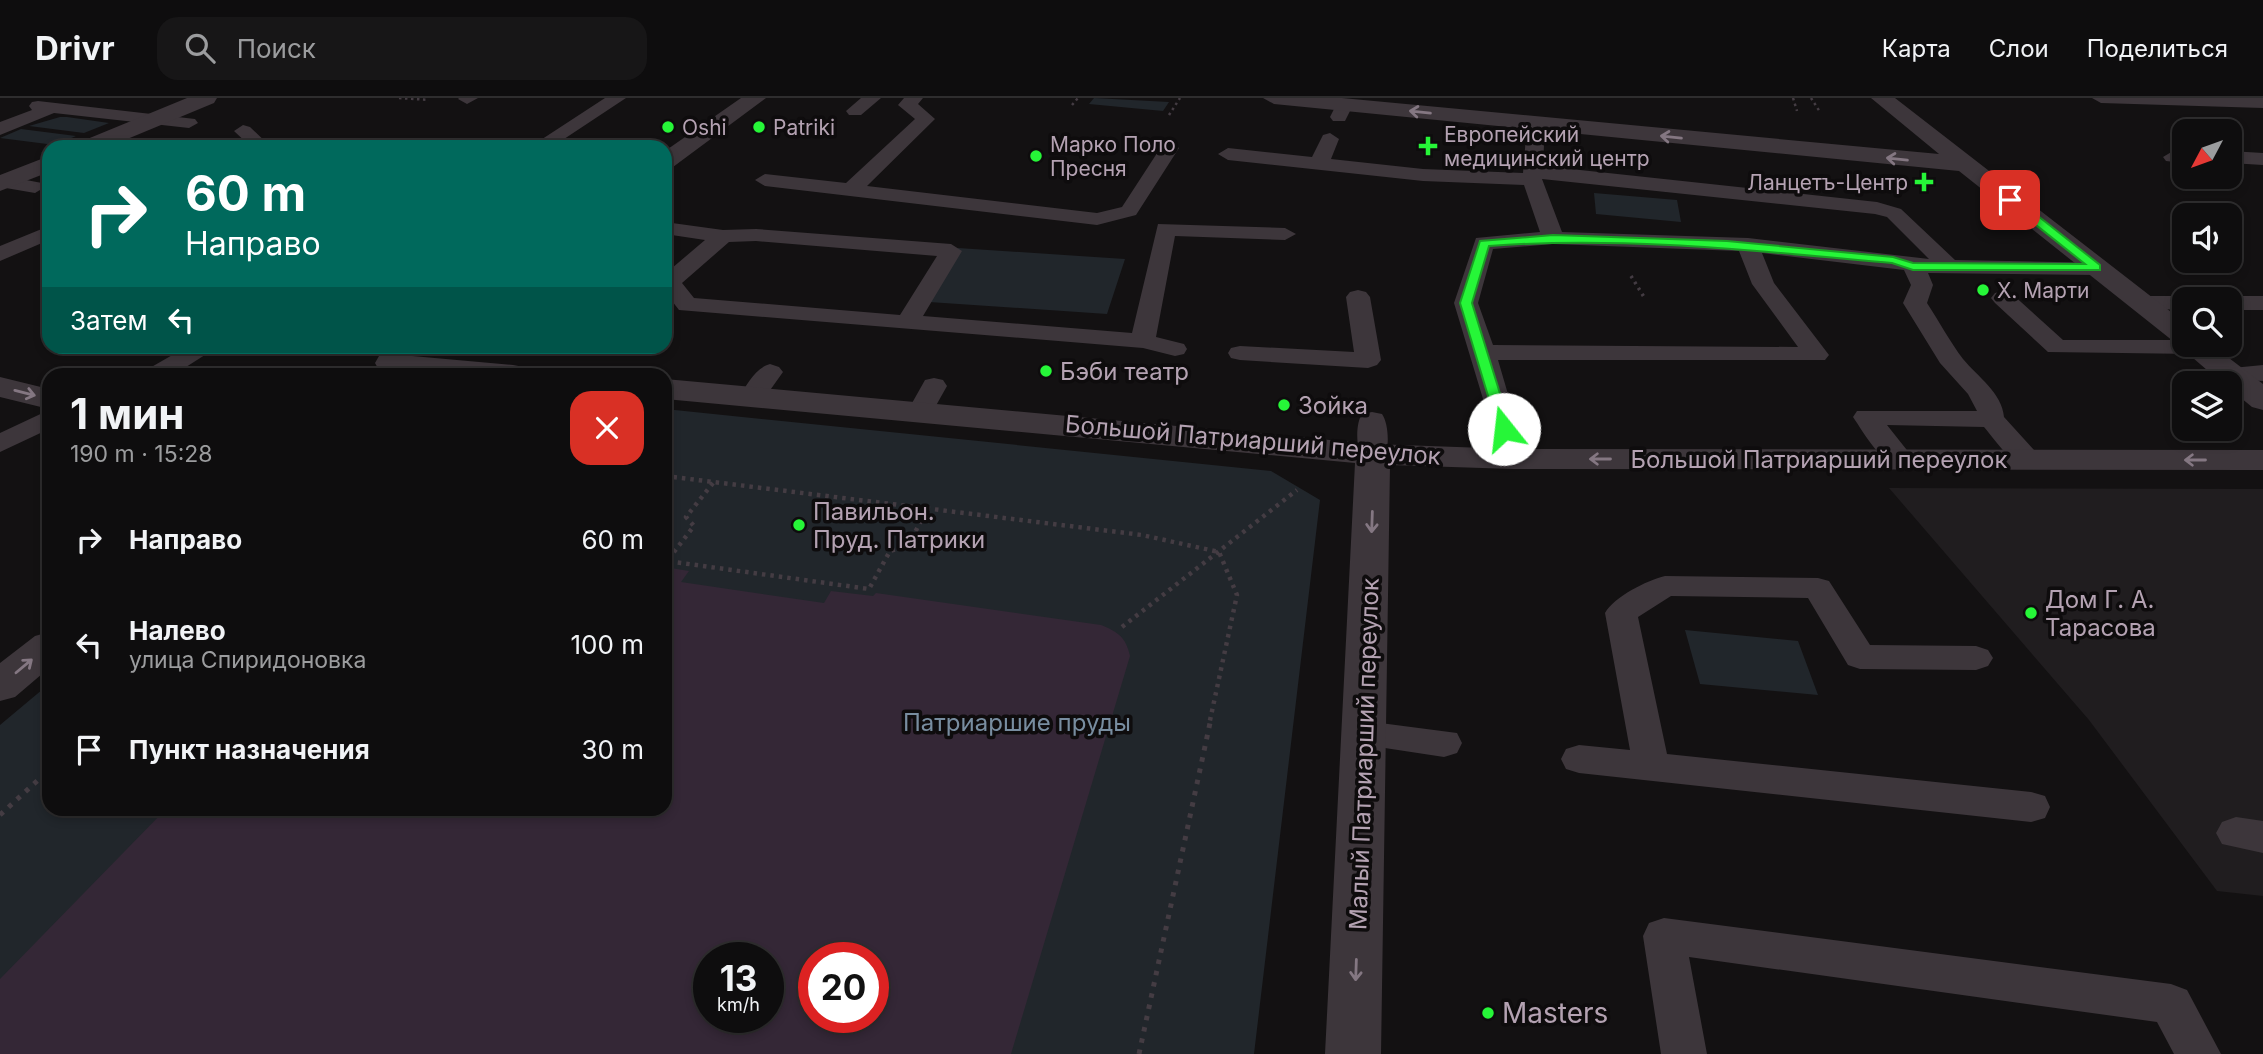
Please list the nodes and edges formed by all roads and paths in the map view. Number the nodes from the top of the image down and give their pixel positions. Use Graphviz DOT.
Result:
graph roads {
  1 [pos="206,98"];
  2 [pos="617,98"];
  3 [pos="755,98"];
  4 [pos="872,98"];
  5 [pos="914,98"];
  6 [pos="1078,98"];
  7 [pos="1180,98"];
  8 [pos="1274,98"];
  9 [pos="1882,98"];
  10 [pos="2101,98"];
  11 [pos="1370,103"];
  12 [pos="2263,103"];
  13 [pos="1072,105"];
  14 [pos="855,111"];
  15 [pos="1169,115"];
  16 [pos="156,119"];
  17 [pos="190,123"];
  18 [pos="1536,124"];
  19 [pos="0,129"];
  20 [pos="243,131"];
  21 [pos="1330,139"];
  22 [pos="105,140"];
  23 [pos="254,140"];
  24 [pos="550,140"];
  25 [pos="1170,148"];
  26 [pos="1228,154"];
  27 [pos="672,157"];
  28 [pos="2242,158"];
  29 [pos="2263,159"];
  30 [pos="1320,164"];
  31 [pos="1965,164"];
  32 [pos="42,166"];
  33 [pos="1532,175"];
  34 [pos="765,180"];
  35 [pos="2,183"];
  36 [pos="35,187"];
  37 [pos="851,190"];
  38 [pos="1808,200"];
  39 [pos="672,229"];
  40 [pos="1285,234"];
  41 [pos="42,235"];
  42 [pos="723,236"];
  43 [pos="1553,238"];
  44 [pos="1748,245"];
  45 [pos="1825,253"];
  46 [pos="0,254"];
  47 [pos="1913,266"];
  48 [pos="1950,267"];
  49 [pos="2096,268"];
  50 [pos="672,279"];
  51 [pos="672,286"];
  52 [pos="1358,297"];
  53 [pos="2003,298"];
  54 [pos="2140,303"];
  55 [pos="2172,303"];
  56 [pos="2242,303"];
  57 [pos="2263,303"];
  58 [pos="906,324"];
  59 [pos="2172,328"];
  60 [pos="1143,341"];
  61 [pos="2172,344"];
  62 [pos="1175,349"];
  63 [pos="1483,352"];
  64 [pos="1240,353"];
  65 [pos="193,354"];
  66 [pos="2209,357"];
  67 [pos="393,361"];
  68 [pos="168,368"];
  69 [pos="458,368"];
  70 [pos="2227,371"];
  71 [pos="2263,373"];
  72 [pos="2242,374"];
  73 [pos="2242,383"];
  74 [pos="0,387"];
  75 [pos="672,388"];
  76 [pos="42,397"];
  77 [pos="2263,400"];
  78 [pos="1992,419"];
  79 [pos="42,422"];
  80 [pos="1373,437"];
  81 [pos="0,444"];
  82 [pos="1513,459"];
  83 [pos="1900,459"];
  84 [pos="2029,460"];
  85 [pos="2263,460"];
  86 [pos="672,477"];
  87 [pos="714,482"];
  88 [pos="1300,488"];
  89 [pos="927,509"];
  90 [pos="1219,552"];
  91 [pos="672,555"];
  92 [pos="672,562"];
  93 [pos="1122,627"];
  94 [pos="42,652"];
  95 [pos="1976,658"];
  96 [pos="0,687"];
  97 [pos="1364,734"];
  98 [pos="1444,743"];
  99 [pos="1578,759"];
  100 [pos="1651,766"];
  101 [pos="42,776"];
  102 [pos="2032,807"];
  103 [pos="0,815"];
  104 [pos="1139,1054"];
  105 [pos="1353,1054"];
  106 [pos="1684,1054"];
  107 [pos="2197,1054"];
  1 -- 16 [label="street"];
  2 -- 24 [label="lane"];
  3 -- 27 [label="street"];
  4 -- 14 [label="lane"];
  5 -- 37 [label="lane"];
  6 -- 13 [label="path"];
  7 -- 15 [label="path"];
  8 -- 11 [label="street"];
  9 -- 31 [label="street"];
  10 -- 12 [label="lane"];
  18 -- 11 [label="street, one-way"];
  16 -- 17 [label="lane"];
  16 -- 19 [label="lane"];
  16 -- 22 [label="street"];
  31 -- 18 [label="street, one-way"];
  18 -- 33 [label="lane"];
  20 -- 23 [label="lane"];
  21 -- 30 [label="lane"];
  25 -- 37 [label="lane"];
  26 -- 30 [label="lane"];
  28 -- 29 [label="lane"];
  30 -- 33 [label="lane"];
  31 -- 49 [label="street"];
  32 -- 35 [label="street"];
  33 -- 38 [label="lane"];
  33 -- 43 [label="lane"];
  34 -- 37 [label="lane"];
  35 -- 36 [label="lane"];
  38 -- 45 [label="lane"];
  38 -- 48 [label="lane"];
  39 -- 42 [label="lane"];
  40 -- 60 [label="lane"];
  41 -- 46 [label="lane"];
  42 -- 50 [label="lane"];
  42 -- 58 [label="lane"];
  43 -- 44 [label="lane"];
  43 -- 63 [label="lane"];
  44 -- 45 [label="lane"];
  44 -- 63 [label="lane"];
  45 -- 47 [label="lane"];
  47 -- 48 [label="lane"];
  47 -- 78 [label="lane"];
  48 -- 49 [label="lane"];
  49 -- 54 [label="street"];
  51 -- 58 [label="lane"];
  52 -- 64 [label="lane"];
  53 -- 61 [label="lane"];
  54 -- 55 [label="lane"];
  54 -- 59 [label="street"];
  56 -- 57 [label="lane"];
  58 -- 60 [label="lane"];
  60 -- 62 [label="lane"];
  63 -- 82 [label="lane"];
  65 -- 68 [label="lane"];
  66 -- 70 [label="street"];
  67 -- 69 [label="street"];
  71 -- 72 [label="lane"];
  73 -- 77 [label="street"];
  74 -- 76 [label="street, one-way"];
  75 -- 80 [label="street, Большой Патриарший переулок"];
  78 -- 83 [label="lane"];
  78 -- 84 [label="lane"];
  79 -- 81 [label="lane"];
  80 -- 82 [label="street, Большой Патриарший переулок"];
  80 -- 97 [label="street, Малый Патриарший переулок, one-way"];
  83 -- 82 [label="street, Большой Патриарший переулок, one-way"];
  83 -- 84 [label="street, Большой Патриарший переулок"];
  85 -- 84 [label="street, Большой Патриарший переулок, one-way"];
  86 -- 87 [label="path"];
  87 -- 89 [label="path"];
  87 -- 91 [label="path"];
  88 -- 90 [label="path"];
  89 -- 90 [label="path"];
  89 -- 92 [label="path"];
  90 -- 93 [label="path"];
  90 -- 104 [label="path"];
  96 -- 94 [label="street, one-way"];
  95 -- 100 [label="lane"];
  97 -- 98 [label="lane"];
  97 -- 105 [label="street, Малый Патриарший переулок, one-way"];
  99 -- 100 [label="lane"];
  100 -- 102 [label="lane"];
  101 -- 103 [label="path"];
  106 -- 107 [label="lane"];
}
